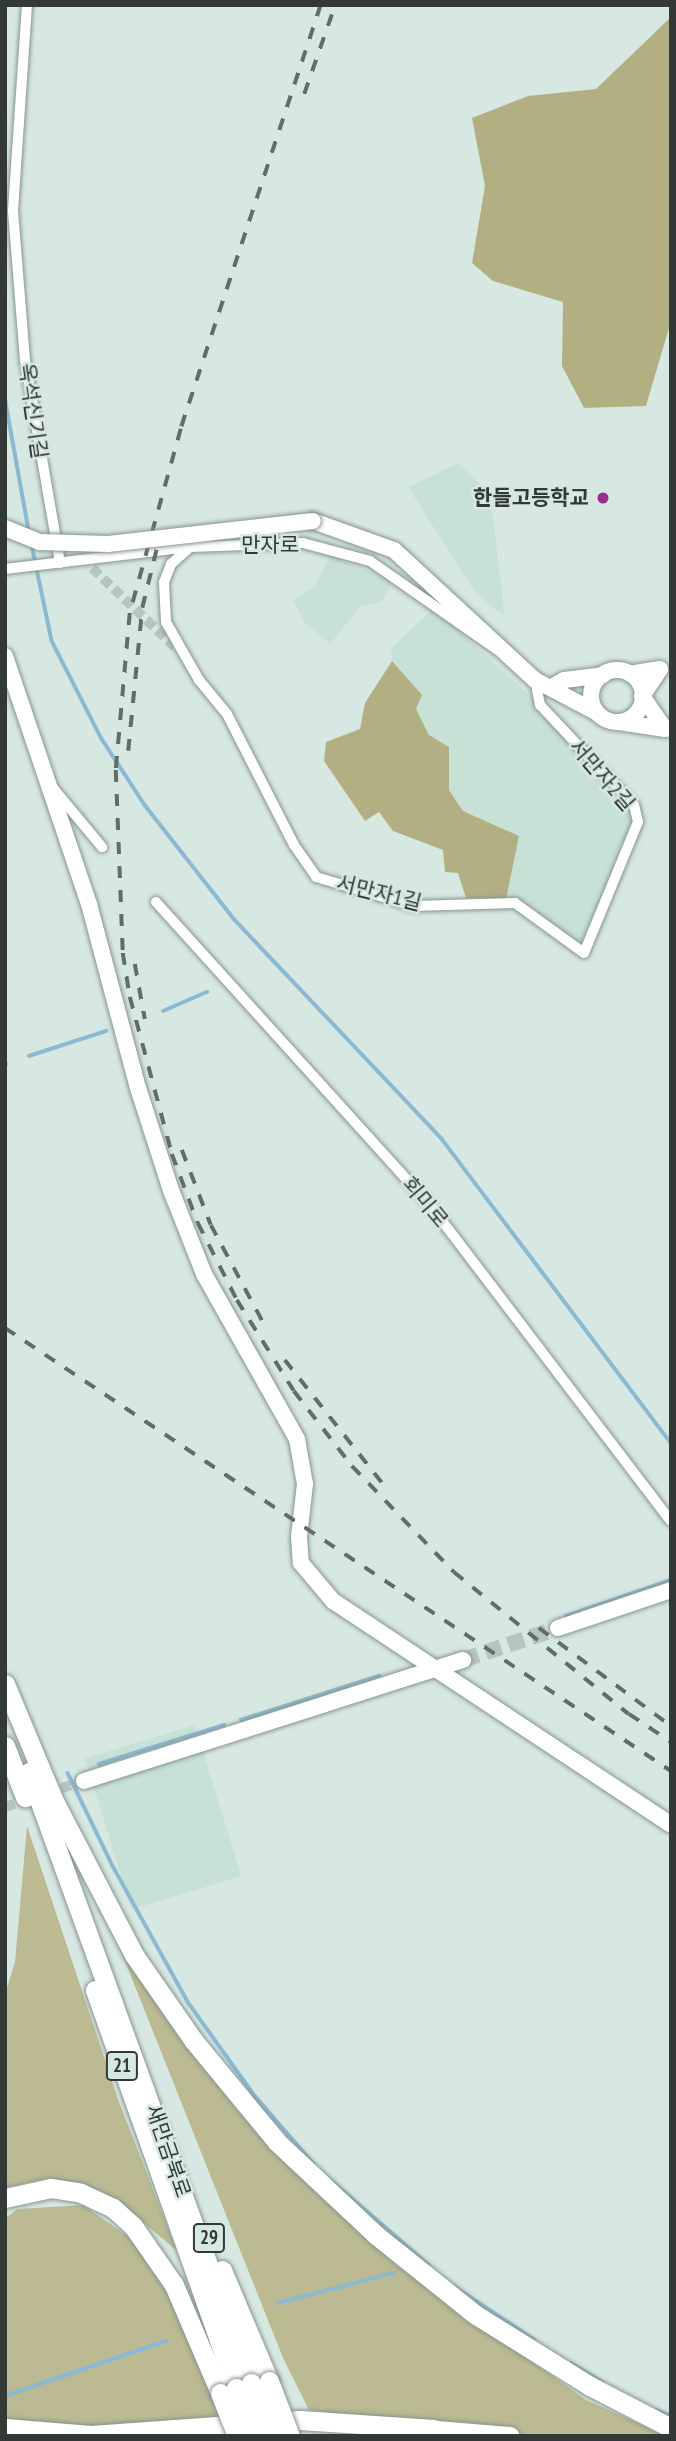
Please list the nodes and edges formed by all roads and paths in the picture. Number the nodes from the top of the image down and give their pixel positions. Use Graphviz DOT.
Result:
graph roads {
  1 [pos="27,5"];
  2 [pos="5,528"];
  3 [pos="190,547"];
  4 [pos="79,561"];
  5 [pos="60,563"];
  6 [pos="92,568"];
  7 [pos="9,569"];
  8 [pos="178,650"];
  9 [pos="506,654"];
  10 [pos="5,656"];
  11 [pos="665,667"];
  12 [pos="196,669"];
  13 [pos="630,674"];
  14 [pos="603,675"];
  15 [pos="535,680"];
  16 [pos="552,687"];
  17 [pos="642,696"];
  18 [pos="596,712"];
  19 [pos="619,722"];
  20 [pos="668,731"];
  21 [pos="42,775"];
  22 [pos="102,847"];
  23 [pos="156,902"];
  24 [pos="584,953"];
  25 [pos="671,1521"];
  26 [pos="671,1590"];
  27 [pos="558,1628"];
  28 [pos="463,1660"];
  29 [pos="434,1669"];
  30 [pos="5,1684"];
  31 [pos="5,1709"];
  32 [pos="5,1746"];
  33 [pos="84,1781"];
  34 [pos="671,1825"];
  35 [pos="5,2198"];
  36 [pos="244,2386"];
  37 [pos="5,2428"];
  38 [pos="671,2428"];
  39 [pos="434,2429"];
  40 [pos="237,2436"];
  41 [pos="246,2436"];
  42 [pos="254,2436"];
  43 [pos="271,2436"];
  44 [pos="290,2436"];
  45 [pos="510,2436"];
  1 -- 5 [label="street, 옥석신기길"];
  2 -- 9 [label="street, 만자로, bridge"];
  3 -- 4 [label="street, 만자로"];
  3 -- 9 [label="street, 만자로"];
  3 -- 12 [label="street, 서만자1길"];
  4 -- 5 [label="street, 만자로"];
  4 -- 6 [label="street"];
  5 -- 7 [label="street, 만자로"];
  8 -- 12 [label="street, 서만자1길"];
  9 -- 15 [label="street, 만자로"];
  10 -- 21 [label="street"];
  11 -- 13 [label="street"];
  11 -- 17 [label="street"];
  12 -- 24 [label="street, 서만자1길"];
  13 -- 14 [label="street"];
  13 -- 17 [label="street"];
  14 -- 16 [label="street"];
  14 -- 18 [label="street"];
  15 -- 16 [label="street, 만자로"];
  15 -- 24 [label="street, 서만자2길"];
  16 -- 18 [label="street, 만자로"];
  17 -- 19 [label="street"];
  17 -- 20 [label="street"];
  18 -- 19 [label="street"];
  19 -- 20 [label="street"];
  21 -- 22 [label="street"];
  21 -- 29 [label="street"];
  23 -- 25 [label="street, 회미로"];
  26 -- 27 [label="street"];
  28 -- 29 [label="street"];
  29 -- 33 [label="street"];
  29 -- 34 [label="street"];
  30 -- 38 [label="highway"];
  31 -- 36 [label="highway, 새만금북로 / 21"];
  32 -- 36 [label="highway, 새만금북로 / 21"];
  35 -- 36 [label="highway"];
  36 -- 40 [label="highway, bridge"];
  36 -- 42 [label="highway, 21, bridge"];
  36 -- 43 [label="highway, 새만금북로 / 21, bridge"];
  36 -- 44 [label="highway, bridge"];
  37 -- 39 [label="highway"];
  39 -- 41 [label="highway"];
  39 -- 45 [label="highway"];
}
